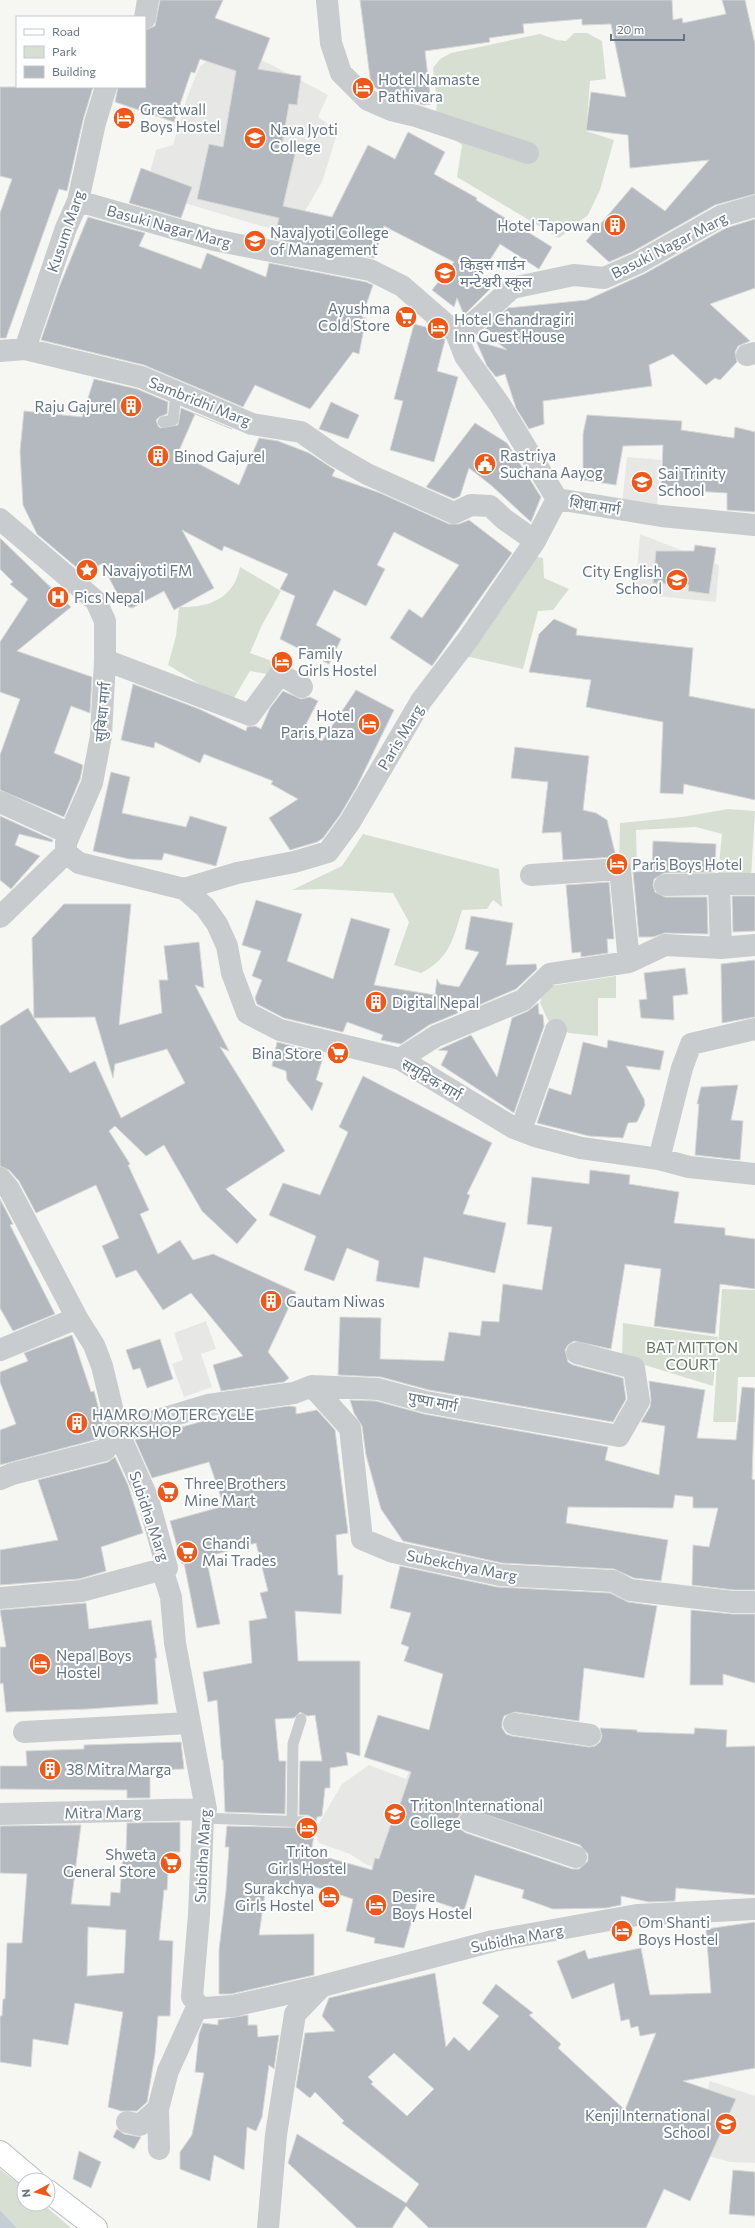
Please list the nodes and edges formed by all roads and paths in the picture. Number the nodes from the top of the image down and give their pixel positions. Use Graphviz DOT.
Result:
graph roads {
  1 [pos="148,0"];
  2 [pos="327,0"];
  3 [pos="145,16"];
  4 [pos="106,88"];
  5 [pos="528,153"];
  6 [pos="78,201"];
  7 [pos="755,206"];
  8 [pos="456,333"];
  9 [pos="25,349"];
  10 [pos="0,351"];
  11 [pos="176,393"];
  12 [pos="163,422"];
  13 [pos="557,499"];
  14 [pos="0,519"];
  15 [pos="755,525"];
  16 [pos="535,541"];
  17 [pos="106,660"];
  18 [pos="302,687"];
  19 [pos="0,802"];
  20 [pos="68,844"];
  21 [pos="530,875"];
  22 [pos="719,884"];
  23 [pos="755,884"];
  24 [pos="665,885"];
  25 [pos="184,889"];
  26 [pos="0,917"];
  27 [pos="755,944"];
  28 [pos="721,948"];
  29 [pos="629,962"];
  30 [pos="556,1030"];
  31 [pos="755,1030"];
  32 [pos="400,1059"];
  33 [pos="521,1130"];
  34 [pos="659,1159"];
  35 [pos="755,1174"];
  36 [pos="0,1178"];
  37 [pos="77,1318"];
  38 [pos="0,1350"];
  39 [pos="576,1353"];
  40 [pos="312,1386"];
  41 [pos="118,1432"];
  42 [pos="0,1479"];
  43 [pos="167,1568"];
  44 [pos="0,1598"];
  45 [pos="755,1602"];
  46 [pos="300,1719"];
  47 [pos="189,1723"];
  48 [pos="514,1724"];
  49 [pos="24,1732"];
  50 [pos="590,1735"];
  51 [pos="0,1814"];
  52 [pos="204,1814"];
  53 [pos="470,1821"];
  54 [pos="292,1822"];
  55 [pos="307,1822"];
  56 [pos="576,1857"];
  57 [pos="755,1909"];
  58 [pos="322,1986"];
  59 [pos="198,2005"];
  60 [pos="158,2109"];
  61 [pos="127,2122"];
  62 [pos="159,2149"];
  63 [pos="0,2152"];
  64 [pos="24,2172"];
  65 [pos="56,2197"];
  66 [pos="96,2228"];
  67 [pos="268,2228"];
  1 -- 3 [label="street"];
  2 -- 5 [label="street"];
  4 -- 6 [label="street, Kusum Marg"];
  6 -- 8 [label="street, Basuki Nagar Marg"];
  6 -- 9 [label="street, Kusum Marg"];
  7 -- 8 [label="street, Basuki Nagar Marg"];
  8 -- 13 [label="street, शिधा मार्ग"];
  9 -- 10 [label="street"];
  9 -- 11 [label="street, Sambridhi Marg"];
  11 -- 12 [label="lane"];
  11 -- 16 [label="street, Sambridhi Marg"];
  13 -- 15 [label="street, शिधा मार्ग"];
  13 -- 16 [label="street, Paris Marg"];
  14 -- 17 [label="street, सुबिधा मार्ग"];
  16 -- 25 [label="street, Paris Marg"];
  17 -- 18 [label="street"];
  17 -- 20 [label="street, सुबिधा मार्ग"];
  19 -- 20 [label="street"];
  20 -- 25 [label="street"];
  20 -- 26 [label="street, सुबिधा मार्ग"];
  21 -- 29 [label="street"];
  22 -- 23 [label="street"];
  22 -- 24 [label="street"];
  22 -- 28 [label="street"];
  25 -- 32 [label="street, समुद्रिक मार्ग"];
  27 -- 28 [label="street"];
  28 -- 29 [label="street"];
  29 -- 32 [label="street"];
  30 -- 33 [label="street"];
  31 -- 34 [label="street"];
  32 -- 33 [label="street, समुद्रिक मार्ग"];
  33 -- 34 [label="street, समुद्रिक मार्ग"];
  34 -- 35 [label="street, समुद्रिक मार्ग"];
  36 -- 37 [label="street, Subidha Marg"];
  37 -- 38 [label="street"];
  37 -- 41 [label="street, Subidha Marg"];
  39 -- 40 [label="street, पुष्पा मार्ग"];
  40 -- 41 [label="street, पुष्पा मार्ग"];
  40 -- 45 [label="street, Subekchya Marg"];
  41 -- 42 [label="street"];
  41 -- 43 [label="street, Subidha Marg"];
  43 -- 44 [label="street"];
  43 -- 47 [label="street, Subidha Marg"];
  46 -- 54 [label="lane"];
  47 -- 49 [label="street"];
  47 -- 52 [label="street, Subidha Marg"];
  48 -- 50 [label="street"];
  51 -- 52 [label="street, Mitra Marg"];
  52 -- 54 [label="lane"];
  52 -- 59 [label="street, Subidha Marg"];
  53 -- 56 [label="street"];
  54 -- 55 [label="lane"];
  57 -- 58 [label="street, Subidha Marg"];
  58 -- 59 [label="street, Subidha Marg"];
  58 -- 67 [label="street"];
  59 -- 60 [label="street"];
  60 -- 61 [label="street"];
  60 -- 62 [label="street"];
  63 -- 64 [label="main road"];
  65 -- 66 [label="main road"];
}
